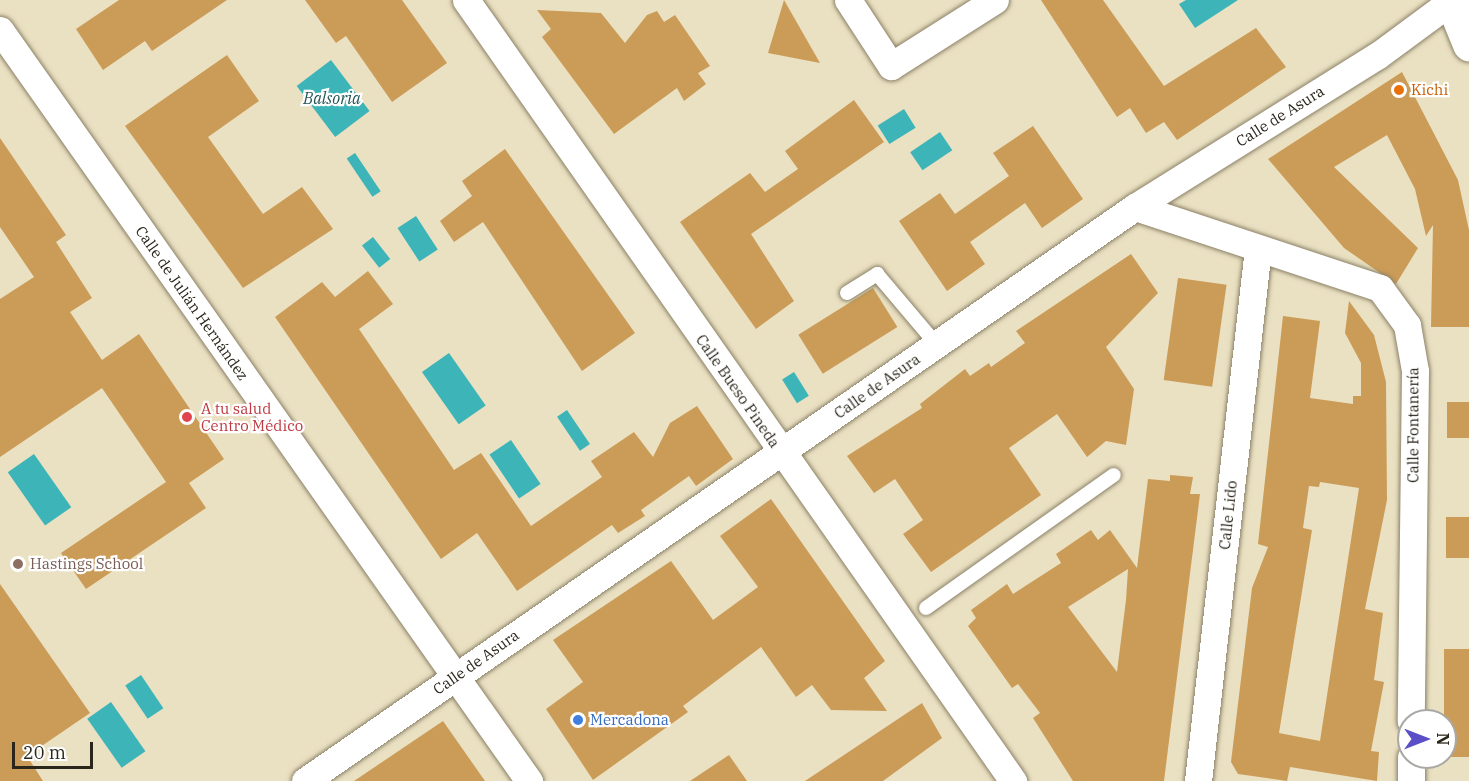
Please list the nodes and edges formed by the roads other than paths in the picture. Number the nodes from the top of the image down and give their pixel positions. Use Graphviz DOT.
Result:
graph roads {
  1 [pos="465,0"];
  2 [pos="848,0"];
  3 [pos="995,0"];
  4 [pos="1452,0"];
  5 [pos="0,30"];
  6 [pos="1469,44"];
  7 [pos="1135,207"];
  8 [pos="1258,248"];
  9 [pos="847,293"];
  10 [pos="937,345"];
  11 [pos="781,453"];
  12 [pos="1114,475"];
  13 [pos="926,608"];
  14 [pos="455,677"];
  15 [pos="1411,709"];
  16 [pos="306,781"];
  17 [pos="529,781"];
  18 [pos="1013,781"];
  19 [pos="1198,781"];
  1 -- 11 [label="street, Calle Bueso Pineda"];
  2 -- 3 [label="street"];
  4 -- 6 [label="street"];
  4 -- 7 [label="street, Calle de Asura"];
  5 -- 14 [label="street, Calle de Julián Hernández"];
  7 -- 8 [label="street, Calle Fontanería"];
  7 -- 10 [label="street, Calle de Asura"];
  8 -- 15 [label="street, Calle Fontanería"];
  8 -- 19 [label="street, Calle Lido"];
  9 -- 10 [label="lane"];
  10 -- 11 [label="street, Calle de Asura"];
  11 -- 14 [label="street, Calle de Asura"];
  11 -- 18 [label="street, Calle Bueso Pineda"];
  12 -- 13 [label="lane"];
  14 -- 16 [label="street, Calle de Asura"];
  14 -- 17 [label="street, Calle de Julián Hernández"];
}
